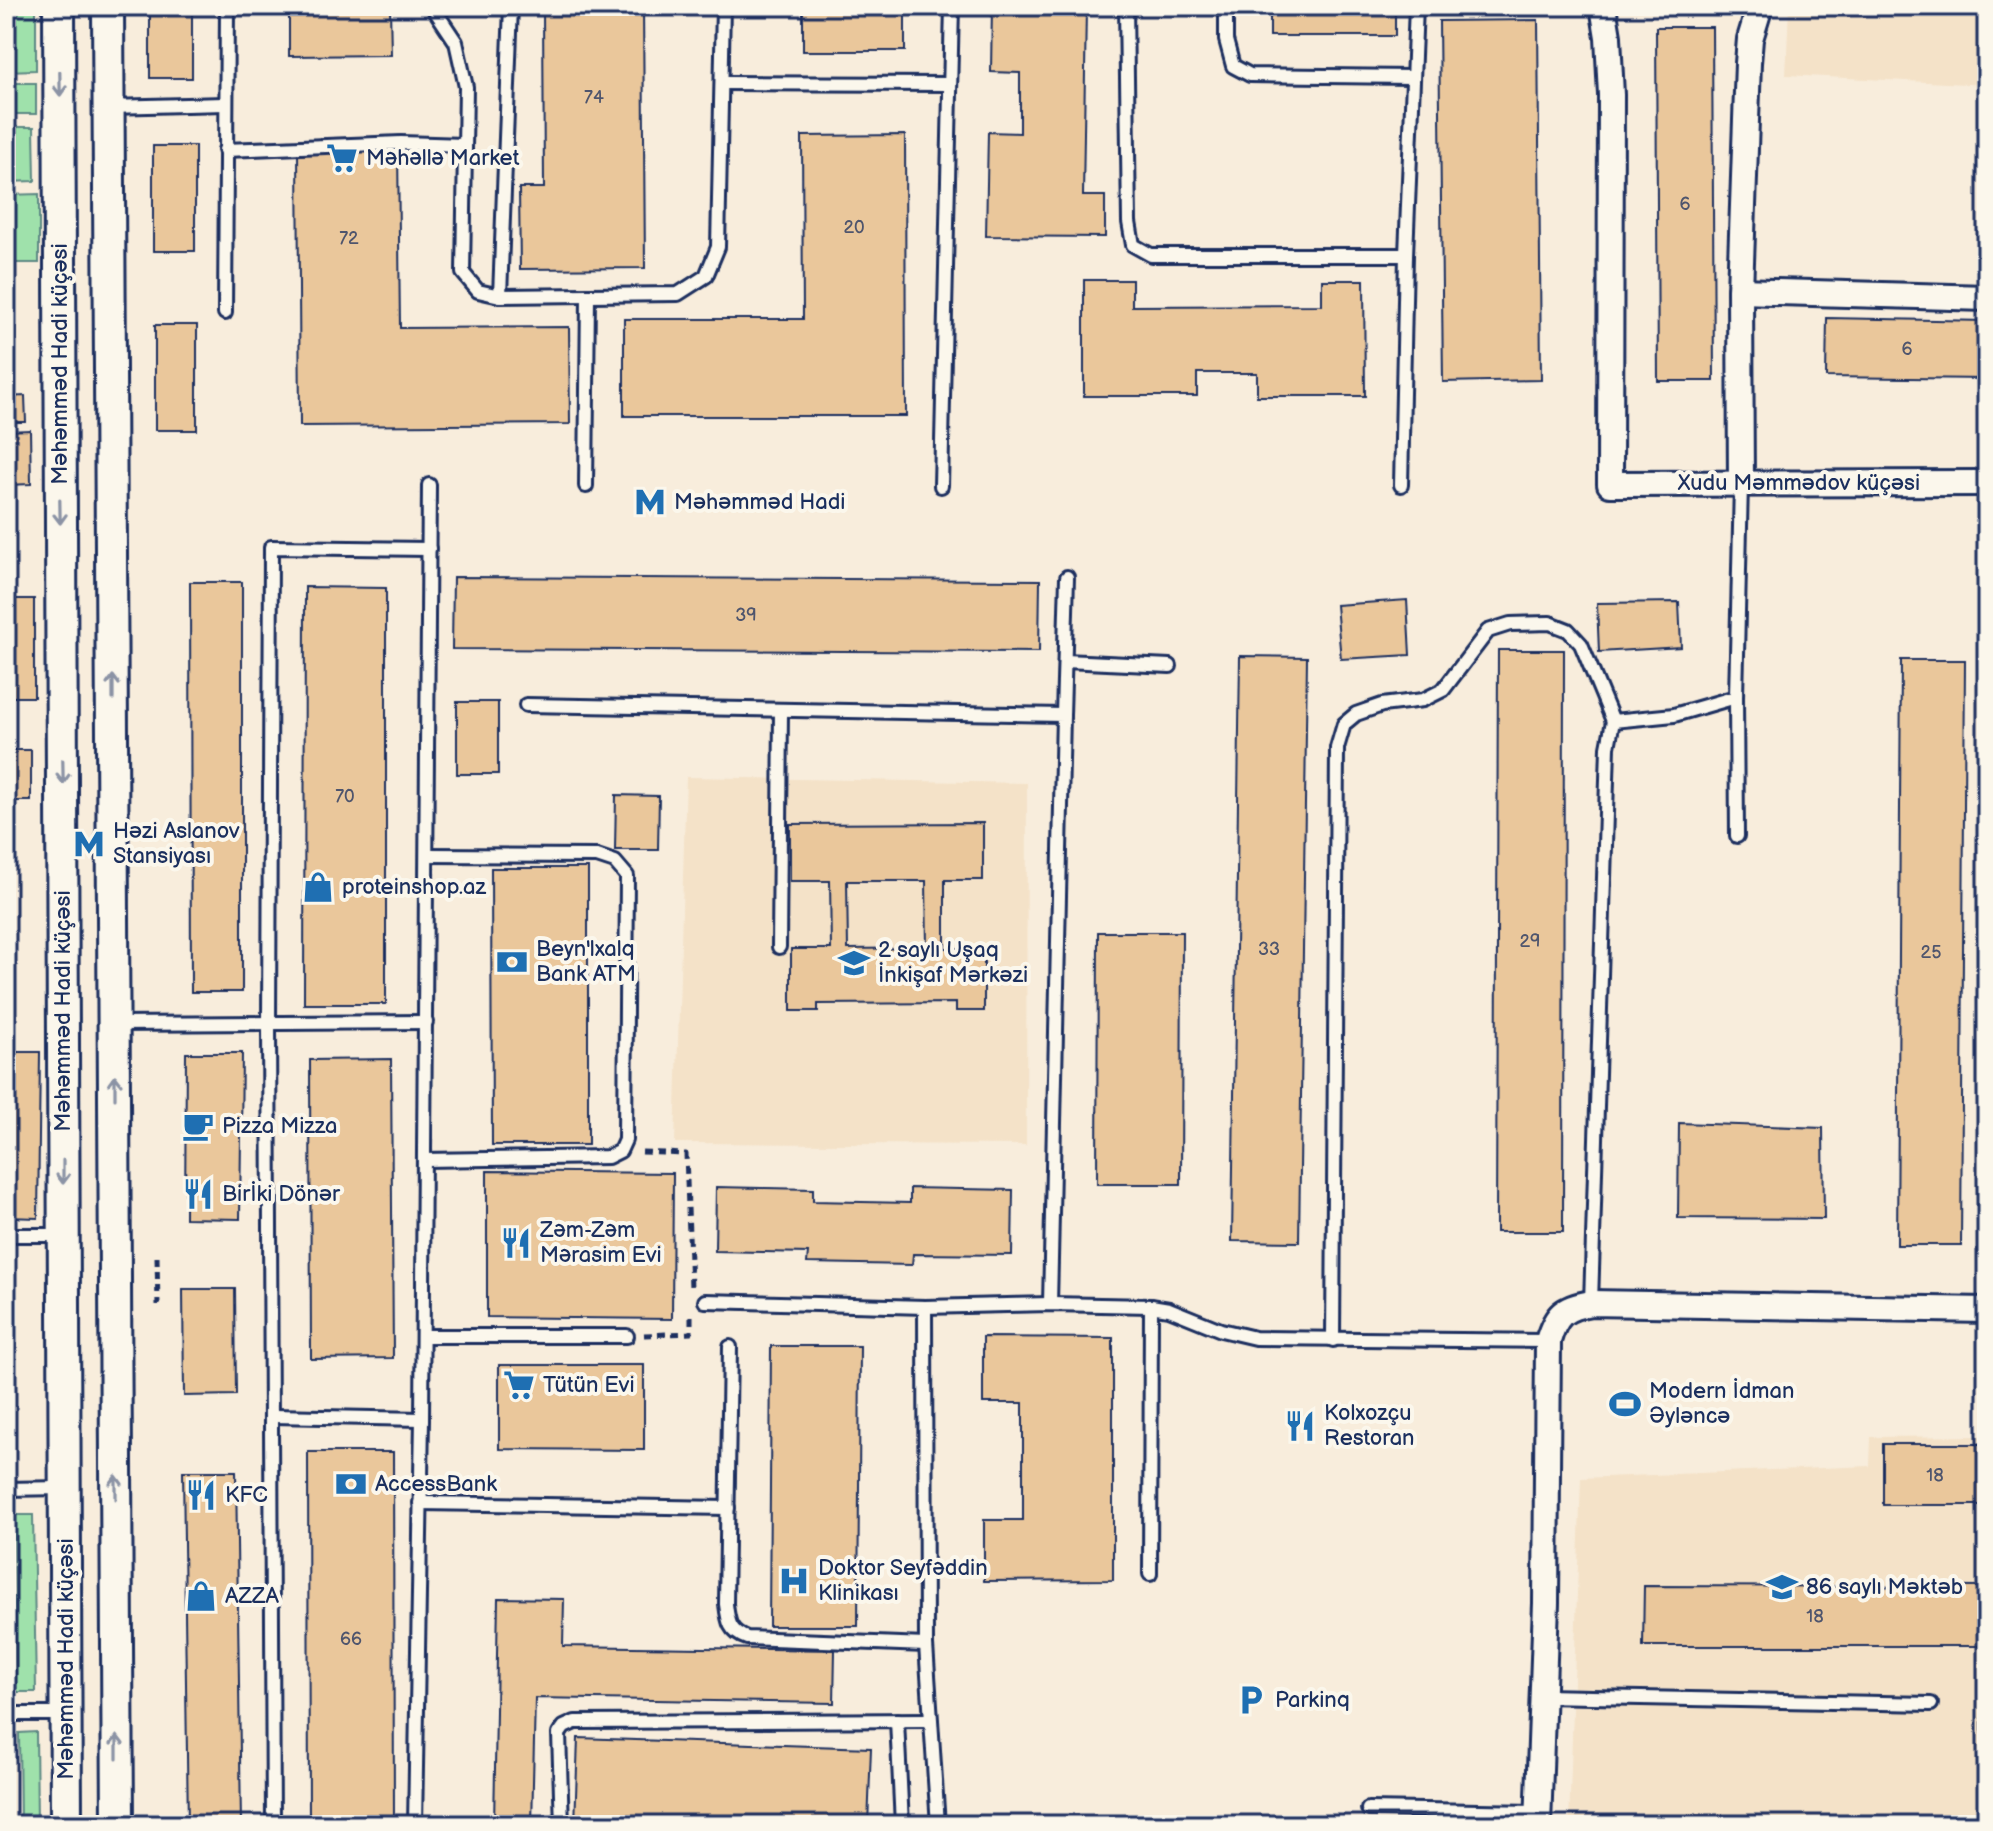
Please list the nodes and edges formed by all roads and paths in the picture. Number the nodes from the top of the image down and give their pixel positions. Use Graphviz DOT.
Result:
graph roads {
  1 [pos="59,6"];
  2 [pos="108,6"];
  3 [pos="227,6"];
  4 [pos="432,6"];
  5 [pos="511,6"];
  6 [pos="723,6"];
  7 [pos="952,6"];
  8 [pos="1126,6"];
  9 [pos="1226,6"];
  10 [pos="1416,6"];
  11 [pos="1603,6"];
  12 [pos="1760,6"];
  13 [pos="1412,77"];
  14 [pos="722,83"];
  15 [pos="950,84"];
  16 [pos="225,104"];
  17 [pos="109,107"];
  18 [pos="465,145"];
  19 [pos="225,150"];
  20 [pos="1406,255"];
  21 [pos="1740,291"];
  22 [pos="500,296"];
  23 [pos="588,296"];
  24 [pos="1987,298"];
  25 [pos="225,313"];
  26 [pos="1987,483"];
  27 [pos="1741,484"];
  28 [pos="429,485"];
  29 [pos="1401,485"];
  30 [pos="586,486"];
  31 [pos="941,486"];
  32 [pos="429,549"];
  33 [pos="1067,577"];
  34 [pos="1065,661"];
  35 [pos="1170,666"];
  36 [pos="1736,697"];
  37 [pos="526,705"];
  38 [pos="781,710"];
  39 [pos="1063,715"];
  40 [pos="1613,721"];
  41 [pos="1737,836"];
  42 [pos="427,855"];
  43 [pos="64,873"];
  44 [pos="114,874"];
  45 [pos="779,947"];
  46 [pos="426,1022"];
  47 [pos="114,1024"];
  48 [pos="269,1025"];
  49 [pos="620,1151"];
  50 [pos="424,1160"];
  51 [pos="6,1235"];
  52 [pos="62,1235"];
  53 [pos="157,1257"];
  54 [pos="698,1301"];
  55 [pos="7,1302"];
  56 [pos="1591,1303"];
  57 [pos="1050,1304"];
  58 [pos="158,1305"];
  59 [pos="1151,1306"];
  60 [pos="925,1307"];
  61 [pos="1987,1310"];
  62 [pos="691,1311"];
  63 [pos="423,1336"];
  64 [pos="627,1336"];
  65 [pos="1333,1340"];
  66 [pos="1548,1341"];
  67 [pos="730,1347"];
  68 [pos="9,1354"];
  69 [pos="273,1416"];
  70 [pos="422,1419"];
  71 [pos="66,1488"];
  72 [pos="6,1489"];
  73 [pos="420,1503"];
  74 [pos="728,1508"];
  75 [pos="1150,1574"];
  76 [pos="926,1645"];
  77 [pos="1542,1696"];
  78 [pos="1931,1704"];
  79 [pos="6,1714"];
  80 [pos="66,1714"];
  81 [pos="897,1720"];
  82 [pos="930,1720"];
  83 [pos="1368,1809"];
  84 [pos="1538,1819"];
  85 [pos="66,1825"];
  86 [pos="118,1825"];
  87 [pos="273,1825"];
  88 [pos="415,1825"];
  89 [pos="562,1825"];
  90 [pos="902,1825"];
  91 [pos="938,1825"];
  1 -- 43 [label="street, Məhəmməd Hadi küçəsi, one-way"];
  2 -- 17 [label="street"];
  3 -- 16 [label="lane"];
  4 -- 18 [label="lane"];
  5 -- 22 [label="lane"];
  6 -- 14 [label="lane"];
  7 -- 15 [label="lane"];
  8 -- 20 [label="lane"];
  9 -- 13 [label="lane"];
  10 -- 13 [label="lane"];
  11 -- 27 [label="street, Xudu Məmmədov küçəsi"];
  12 -- 21 [label="street"];
  13 -- 20 [label="lane"];
  14 -- 15 [label="lane"];
  14 -- 23 [label="lane"];
  15 -- 31 [label="lane"];
  16 -- 17 [label="lane"];
  16 -- 19 [label="lane"];
  44 -- 17 [label="street, one-way"];
  18 -- 19 [label="lane"];
  18 -- 22 [label="lane"];
  19 -- 25 [label="lane"];
  20 -- 29 [label="lane"];
  21 -- 24 [label="street"];
  21 -- 27 [label="street"];
  22 -- 23 [label="lane"];
  23 -- 30 [label="lane"];
  26 -- 27 [label="street, Xudu Məmmədov küçəsi"];
  27 -- 36 [label="lane"];
  28 -- 32 [label="lane"];
  32 -- 42 [label="lane"];
  32 -- 48 [label="lane"];
  33 -- 34 [label="lane"];
  34 -- 35 [label="lane"];
  34 -- 39 [label="lane"];
  36 -- 40 [label="lane"];
  36 -- 41 [label="lane"];
  37 -- 38 [label="lane"];
  38 -- 39 [label="lane"];
  38 -- 45 [label="lane"];
  39 -- 57 [label="lane"];
  40 -- 56 [label="lane"];
  40 -- 65 [label="lane"];
  42 -- 46 [label="lane"];
  42 -- 49 [label="lane"];
  43 -- 44 [label="street"];
  43 -- 52 [label="street, Məhəmməd Hadi küçəsi, one-way"];
  44 -- 47 [label="street"];
  46 -- 48 [label="lane"];
  46 -- 50 [label="lane"];
  47 -- 48 [label="lane"];
  86 -- 47 [label="street, one-way"];
  48 -- 69 [label="lane"];
  49 -- 50 [label="lane"];
  49 -- 54 [label="path"];
  50 -- 63 [label="lane"];
  51 -- 52 [label="lane"];
  52 -- 71 [label="street, Məhəmməd Hadi küçəsi"];
  53 -- 58 [label="path"];
  54 -- 60 [label="lane"];
  55 -- 68 [label="path"];
  56 -- 61 [label="street"];
  56 -- 66 [label="street"];
  57 -- 59 [label="lane"];
  57 -- 60 [label="lane"];
  59 -- 65 [label="lane"];
  59 -- 75 [label="lane"];
  60 -- 76 [label="lane"];
  62 -- 64 [label="path"];
  63 -- 64 [label="lane"];
  63 -- 70 [label="lane"];
  65 -- 66 [label="lane"];
  66 -- 77 [label="street"];
  67 -- 74 [label="lane"];
  69 -- 70 [label="lane"];
  69 -- 87 [label="lane"];
  70 -- 73 [label="lane"];
  71 -- 72 [label="lane"];
  71 -- 80 [label="street, Məhəmməd Hadi küçəsi"];
  73 -- 74 [label="lane"];
  73 -- 88 [label="lane"];
  74 -- 76 [label="lane"];
  76 -- 82 [label="lane"];
  77 -- 78 [label="lane"];
  77 -- 84 [label="street"];
  79 -- 80 [label="lane"];
  80 -- 85 [label="street, Məhəmməd Hadi küçəsi"];
  81 -- 82 [label="lane"];
  81 -- 89 [label="lane"];
  81 -- 90 [label="lane"];
  82 -- 91 [label="lane"];
  83 -- 84 [label="lane"];
}
